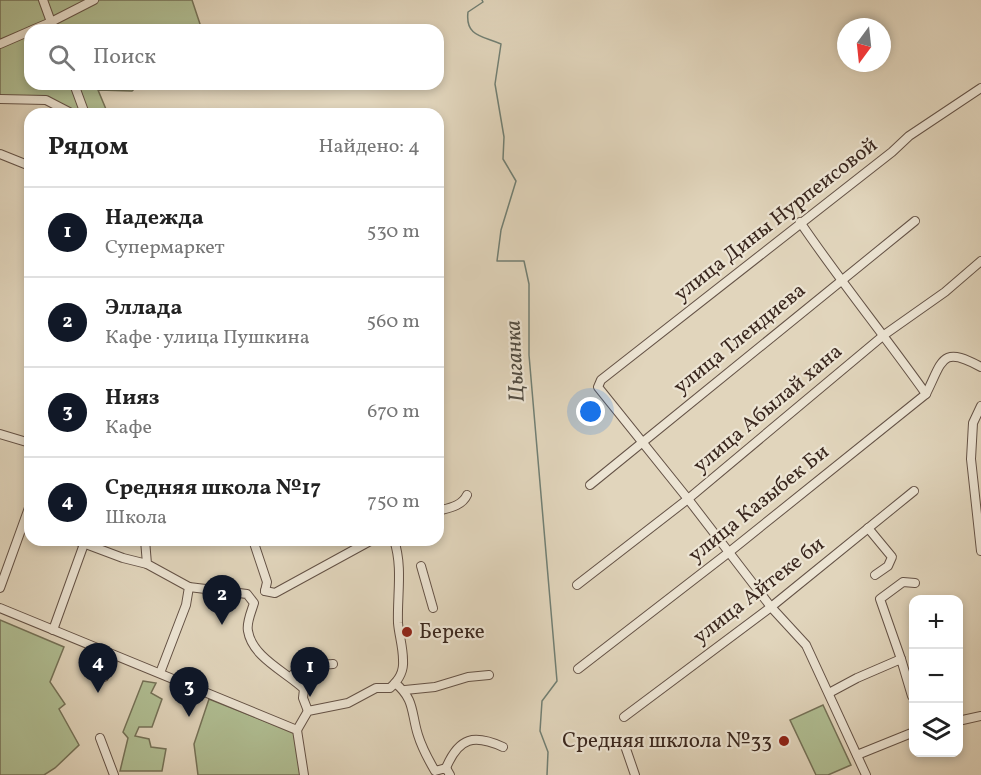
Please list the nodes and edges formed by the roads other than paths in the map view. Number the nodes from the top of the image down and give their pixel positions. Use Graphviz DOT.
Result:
graph roads {
  1 [pos="43,0"];
  2 [pos="94,0"];
  3 [pos="52,24"];
  4 [pos="56,24"];
  5 [pos="24,33"];
  6 [pos="0,44"];
  7 [pos="981,88"];
  8 [pos="76,90"];
  9 [pos="0,99"];
  10 [pos="62,108"];
  11 [pos="83,108"];
  12 [pos="0,154"];
  13 [pos="24,164"];
  14 [pos="915,221"];
  15 [pos="800,222"];
  16 [pos="981,261"];
  17 [pos="840,281"];
  18 [pos="885,335"];
  19 [pos="981,367"];
  20 [pos="926,394"];
  21 [pos="981,406"];
  22 [pos="0,434"];
  23 [pos="24,441"];
  24 [pos="642,441"];
  25 [pos="590,485"];
  26 [pos="914,491"];
  27 [pos="467,495"];
  28 [pos="688,499"];
  29 [pos="444,509"];
  30 [pos="24,528"];
  31 [pos="868,528"];
  32 [pos="83,546"];
  33 [pos="90,546"];
  34 [pos="146,546"];
  35 [pos="255,546"];
  36 [pos="361,546"];
  37 [pos="396,546"];
  38 [pos="981,551"];
  39 [pos="728,553"];
  40 [pos="147,564"];
  41 [pos="421,566"];
  42 [pos="875,575"];
  43 [pos="915,583"];
  44 [pos="577,585"];
  45 [pos="189,587"];
  46 [pos="0,588"];
  47 [pos="262,592"];
  48 [pos="247,594"];
  49 [pos="254,603"];
  50 [pos="771,607"];
  51 [pos="0,608"];
  52 [pos="433,608"];
  53 [pos="53,630"];
  54 [pos="113,655"];
  55 [pos="901,659"];
  56 [pos="333,664"];
  57 [pos="578,669"];
  58 [pos="160,673"];
  59 [pos="489,675"];
  60 [pos="104,677"];
  61 [pos="291,677"];
  62 [pos="395,683"];
  63 [pos="909,686"];
  64 [pos="405,690"];
  65 [pos="829,693"];
  66 [pos="308,711"];
  67 [pos="981,716"];
  68 [pos="624,717"];
  69 [pos="963,720"];
  70 [pos="297,730"];
  71 [pos="909,733"];
  72 [pos="100,738"];
  73 [pos="624,743"];
  74 [pos="503,747"];
  75 [pos="857,755"];
  76 [pos="448,772"];
  77 [pos="114,775"];
  78 [pos="304,775"];
  79 [pos="635,775"];
  80 [pos="866,775"];
  1 -- 3 [label="street"];
  2 -- 4 [label="street"];
  5 -- 6 [label="street"];
  7 -- 15 [label="street, улица Дины Нурпеисовой"];
  8 -- 11 [label="street"];
  9 -- 10 [label="street"];
  12 -- 13 [label="street"];
  14 -- 17 [label="street, улица Тлендиева"];
  15 -- 17 [label="street"];
  15 -- 24 [label="street, улица Дины Нурпеисовой"];
  16 -- 18 [label="street, улица Абылай хана"];
  17 -- 18 [label="street"];
  17 -- 24 [label="street, улица Тлендиева"];
  18 -- 20 [label="street"];
  18 -- 28 [label="street, улица Абылай хана"];
  19 -- 20 [label="street, улица Казыбек Би"];
  20 -- 39 [label="street, улица Казыбек Би"];
  21 -- 38 [label="street"];
  22 -- 23 [label="street"];
  24 -- 25 [label="street, улица Тлендиева"];
  24 -- 28 [label="street"];
  26 -- 31 [label="street, улица Айтеке би"];
  27 -- 29 [label="street"];
  28 -- 39 [label="street"];
  28 -- 44 [label="street, улица Абылай хана"];
  30 -- 46 [label="street"];
  31 -- 42 [label="street"];
  31 -- 50 [label="street, улица Айтеке би"];
  32 -- 53 [label="street"];
  33 -- 40 [label="street"];
  34 -- 40 [label="street"];
  35 -- 47 [label="street"];
  36 -- 47 [label="street"];
  37 -- 62 [label="street"];
  39 -- 50 [label="street"];
  39 -- 57 [label="street, улица Казыбек Би"];
  40 -- 45 [label="street"];
  41 -- 52 [label="street"];
  43 -- 55 [label="street"];
  45 -- 48 [label="street"];
  45 -- 58 [label="street"];
  47 -- 48 [label="street"];
  47 -- 49 [label="street"];
  48 -- 49 [label="street"];
  49 -- 61 [label="street"];
  50 -- 65 [label="street"];
  50 -- 68 [label="street, улица Айтеке би"];
  51 -- 53 [label="street"];
  53 -- 54 [label="street"];
  54 -- 58 [label="street"];
  54 -- 60 [label="street"];
  55 -- 63 [label="street"];
  55 -- 65 [label="street"];
  56 -- 61 [label="street"];
  58 -- 70 [label="street"];
  59 -- 64 [label="street"];
  61 -- 66 [label="street"];
  62 -- 64 [label="street"];
  62 -- 66 [label="street"];
  64 -- 76 [label="street"];
  65 -- 75 [label="street"];
  66 -- 70 [label="street"];
  67 -- 69 [label="street"];
  70 -- 78 [label="street"];
  71 -- 75 [label="street"];
  72 -- 77 [label="street"];
  73 -- 79 [label="street"];
  74 -- 76 [label="street"];
  75 -- 80 [label="street"];
}
